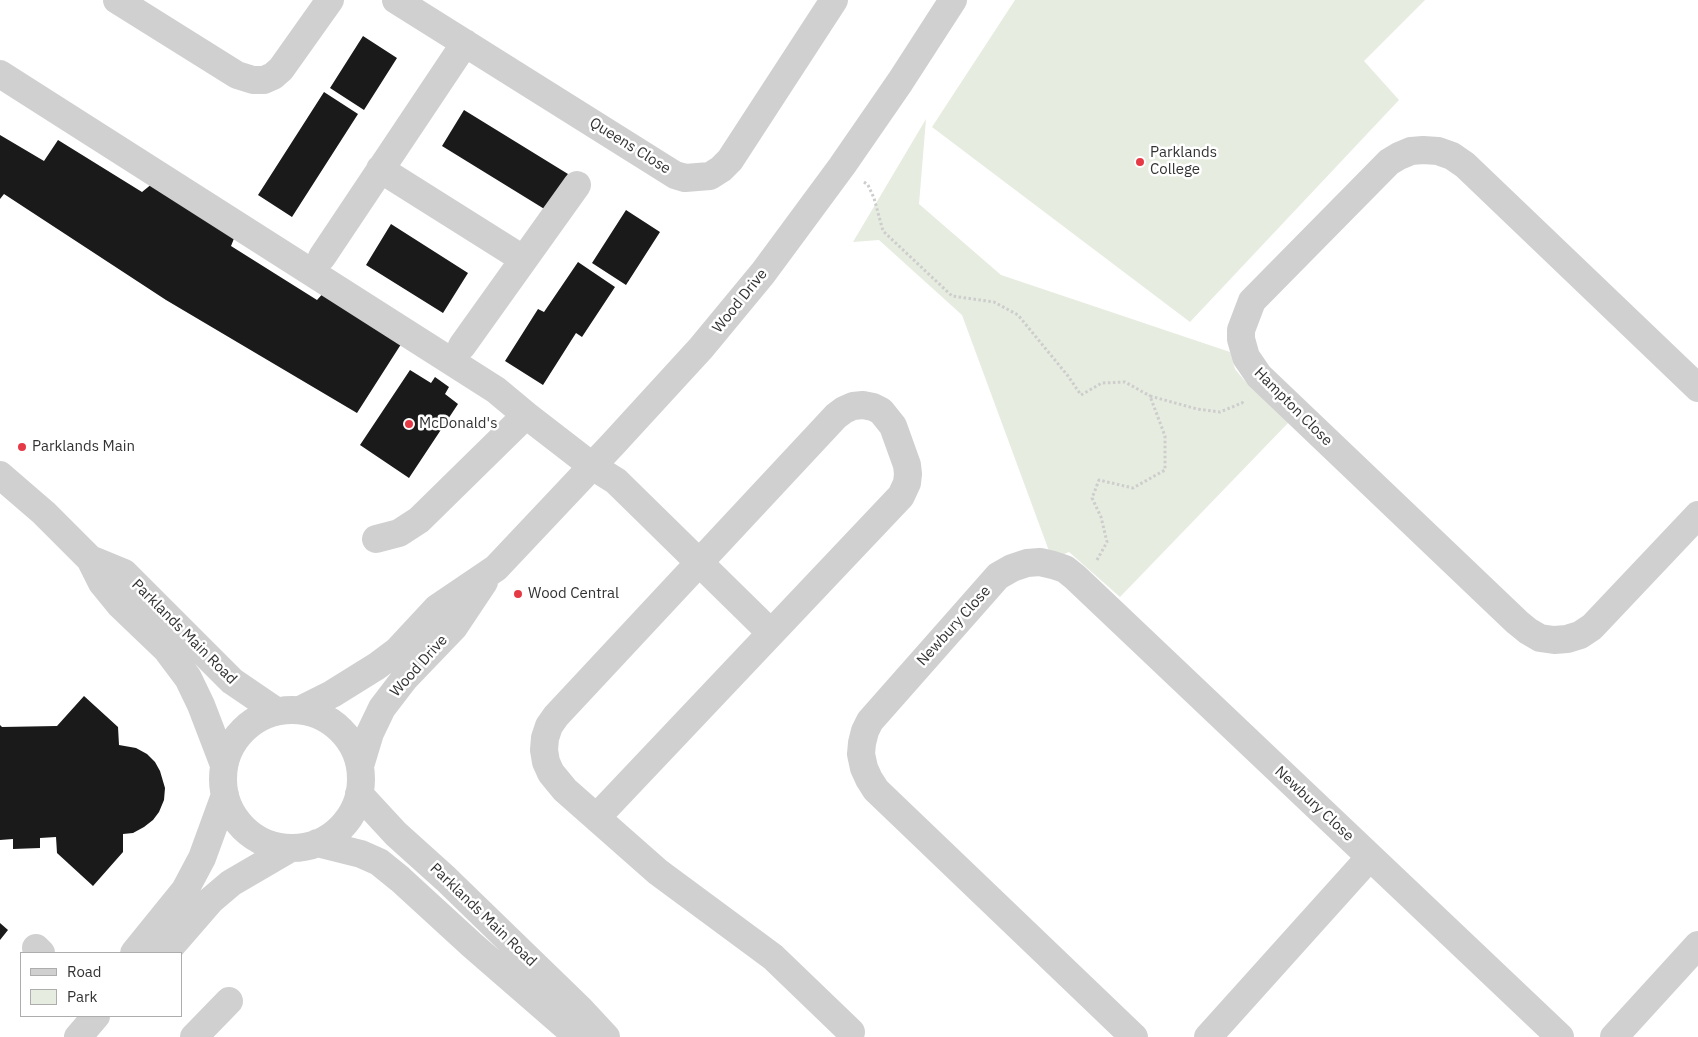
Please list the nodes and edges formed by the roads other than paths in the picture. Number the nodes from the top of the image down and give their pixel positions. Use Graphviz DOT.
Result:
graph roads {
  1 [pos="117,0"];
  2 [pos="330,0"];
  3 [pos="396,0"];
  4 [pos="834,0"];
  5 [pos="953,0"];
  6 [pos="465,43"];
  7 [pos="0,74"];
  8 [pos="380,169"];
  9 [pos="577,185"];
  10 [pos="322,257"];
  11 [pos="523,259"];
  12 [pos="462,346"];
  13 [pos="1698,388"];
  14 [pos="526,415"];
  15 [pos="592,466"];
  16 [pos="0,475"];
  17 [pos="1698,515"];
  18 [pos="376,539"];
  19 [pos="90,559"];
  20 [pos="699,562"];
  21 [pos="490,572"];
  22 [pos="771,633"];
  23 [pos="288,710"];
  24 [pos="224,766"];
  25 [pos="360,766"];
  26 [pos="359,794"];
  27 [pos="225,795"];
  28 [pos="597,817"];
  29 [pos="317,843"];
  30 [pos="291,848"];
  31 [pos="1370,857"];
  32 [pos="1698,945"];
  33 [pos="135,952"];
  34 [pos="166,952"];
  35 [pos="230,1001"];
  36 [pos="95,1017"];
  37 [pos="570,1027"];
  38 [pos="851,1032"];
  39 [pos="78,1037"];
  40 [pos="194,1037"];
  41 [pos="606,1037"];
  42 [pos="1134,1037"];
  43 [pos="1208,1037"];
  44 [pos="1560,1037"];
  45 [pos="1614,1037"];
  1 -- 2 [label="street"];
  3 -- 6 [label="street, Queens Close"];
  4 -- 6 [label="street, Queens Close"];
  5 -- 15 [label="street, Wood Drive"];
  6 -- 8 [label="street"];
  7 -- 14 [label="street"];
  8 -- 10 [label="street"];
  8 -- 11 [label="street"];
  9 -- 11 [label="street"];
  11 -- 12 [label="street"];
  13 -- 17 [label="street, Hampton Close"];
  14 -- 15 [label="street"];
  14 -- 18 [label="street"];
  15 -- 20 [label="street"];
  15 -- 21 [label="street, Wood Drive"];
  16 -- 19 [label="street, Parklands Main Road"];
  19 -- 23 [label="street, Parklands Main Road"];
  19 -- 24 [label="street, Parklands Main Road"];
  20 -- 22 [label="street"];
  20 -- 22 [label="street"];
  20 -- 28 [label="street"];
  21 -- 23 [label="street, Wood Drive"];
  21 -- 25 [label="street, Wood Drive"];
  22 -- 28 [label="street"];
  23 -- 24 [label="street"];
  23 -- 25 [label="street"];
  24 -- 27 [label="street"];
  25 -- 26 [label="street"];
  26 -- 29 [label="street"];
  26 -- 37 [label="street, Parklands Main Road"];
  27 -- 30 [label="street"];
  27 -- 33 [label="street"];
  28 -- 38 [label="street"];
  29 -- 30 [label="street"];
  29 -- 37 [label="street, Parklands Main Road"];
  30 -- 34 [label="street"];
  31 -- 42 [label="street, Newbury Close"];
  31 -- 43 [label="street"];
  31 -- 44 [label="street, Newbury Close"];
  32 -- 45 [label="street"];
  35 -- 40 [label="street"];
  36 -- 39 [label="street"];
  37 -- 41 [label="street, Parklands Main Road"];
}
